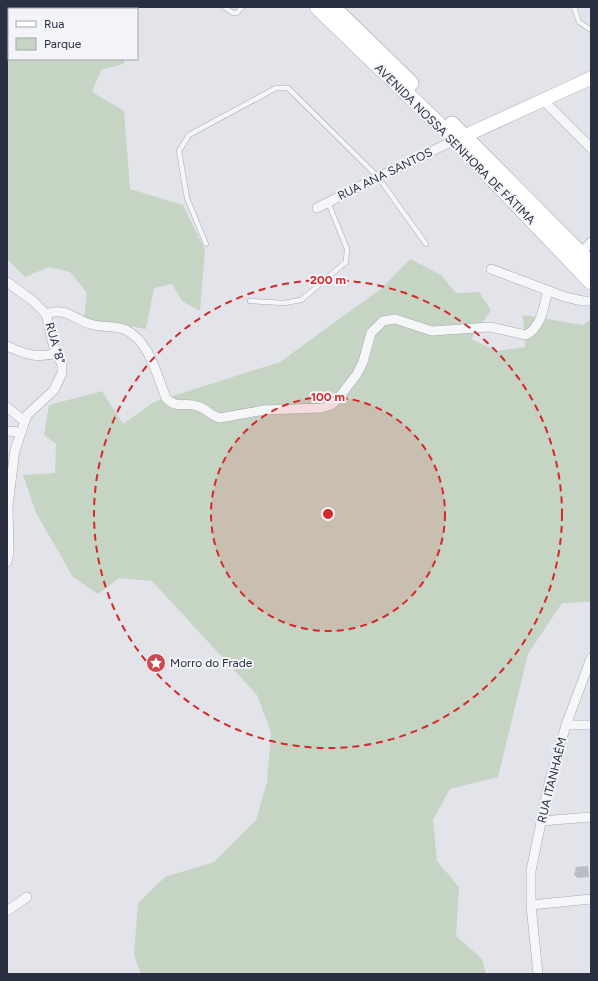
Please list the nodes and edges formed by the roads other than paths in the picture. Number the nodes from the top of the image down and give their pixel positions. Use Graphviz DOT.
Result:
graph roads {
  1 [pos="224,7"];
  2 [pos="242,7"];
  3 [pos="317,7"];
  4 [pos="333,7"];
  5 [pos="574,7"];
  6 [pos="591,30"];
  7 [pos="591,78"];
  8 [pos="542,99"];
  9 [pos="460,138"];
  10 [pos="591,148"];
  11 [pos="378,177"];
  12 [pos="328,202"];
  13 [pos="317,208"];
  14 [pos="591,242"];
  15 [pos="206,244"];
  16 [pos="426,244"];
  17 [pos="580,254"];
  18 [pos="591,264"];
  19 [pos="491,269"];
  20 [pos="7,282"];
  21 [pos="591,282"];
  22 [pos="548,290"];
  23 [pos="250,301"];
  24 [pos="591,301"];
  25 [pos="46,314"];
  26 [pos="7,346"];
  27 [pos="57,353"];
  28 [pos="7,407"];
  29 [pos="24,421"];
  30 [pos="7,431"];
  31 [pos="19,436"];
  32 [pos="8,506"];
  33 [pos="7,562"];
  34 [pos="591,658"];
  35 [pos="566,725"];
  36 [pos="591,725"];
  37 [pos="591,817"];
  38 [pos="541,821"];
  39 [pos="27,897"];
  40 [pos="591,899"];
  41 [pos="531,905"];
  42 [pos="7,911"];
  43 [pos="538,974"];
  1 -- 2 [label="lane"];
  3 -- 9 [label="main road, AVENIDA NOSSA SENHORA DE FÁTIMA"];
  4 -- 9 [label="main road, AVENIDA NOSSA SENHORA DE FÁTIMA"];
  5 -- 6 [label="lane"];
  7 -- 8 [label="main road"];
  8 -- 9 [label="main road"];
  8 -- 10 [label="street"];
  9 -- 11 [label="street, RUA ANA SANTOS"];
  9 -- 17 [label="main road, AVENIDA NOSSA SENHORA DE FÁTIMA"];
  9 -- 21 [label="main road, AVENIDA NOSSA SENHORA DE FÁTIMA"];
  11 -- 12 [label="street, RUA ANA SANTOS"];
  11 -- 15 [label="lane"];
  11 -- 16 [label="lane"];
  12 -- 13 [label="street, RUA ANA SANTOS"];
  12 -- 23 [label="lane"];
  14 -- 17 [label="street"];
  17 -- 18 [label="main road, AVENIDA NOSSA SENHORA DE FÁTIMA"];
  19 -- 22 [label="street"];
  20 -- 25 [label="street, RUA \"8\""];
  22 -- 24 [label="street"];
  22 -- 25 [label="street"];
  25 -- 27 [label="street, RUA \"8\""];
  26 -- 27 [label="street"];
  27 -- 29 [label="street, RUA \"8\""];
  28 -- 29 [label="street"];
  29 -- 31 [label="street, RUA \"8\""];
  30 -- 31 [label="street"];
  31 -- 32 [label="street, RUA \"8\""];
  32 -- 33 [label="street, RUA \"8\""];
  34 -- 35 [label="street, RUA ITANHAÉM"];
  35 -- 36 [label="street"];
  35 -- 38 [label="street, RUA ITANHAÉM"];
  37 -- 38 [label="street"];
  38 -- 41 [label="street, RUA ITANHAÉM"];
  39 -- 42 [label="street"];
  40 -- 41 [label="street"];
  41 -- 43 [label="street, RUA ITANHAÉM"];
}
